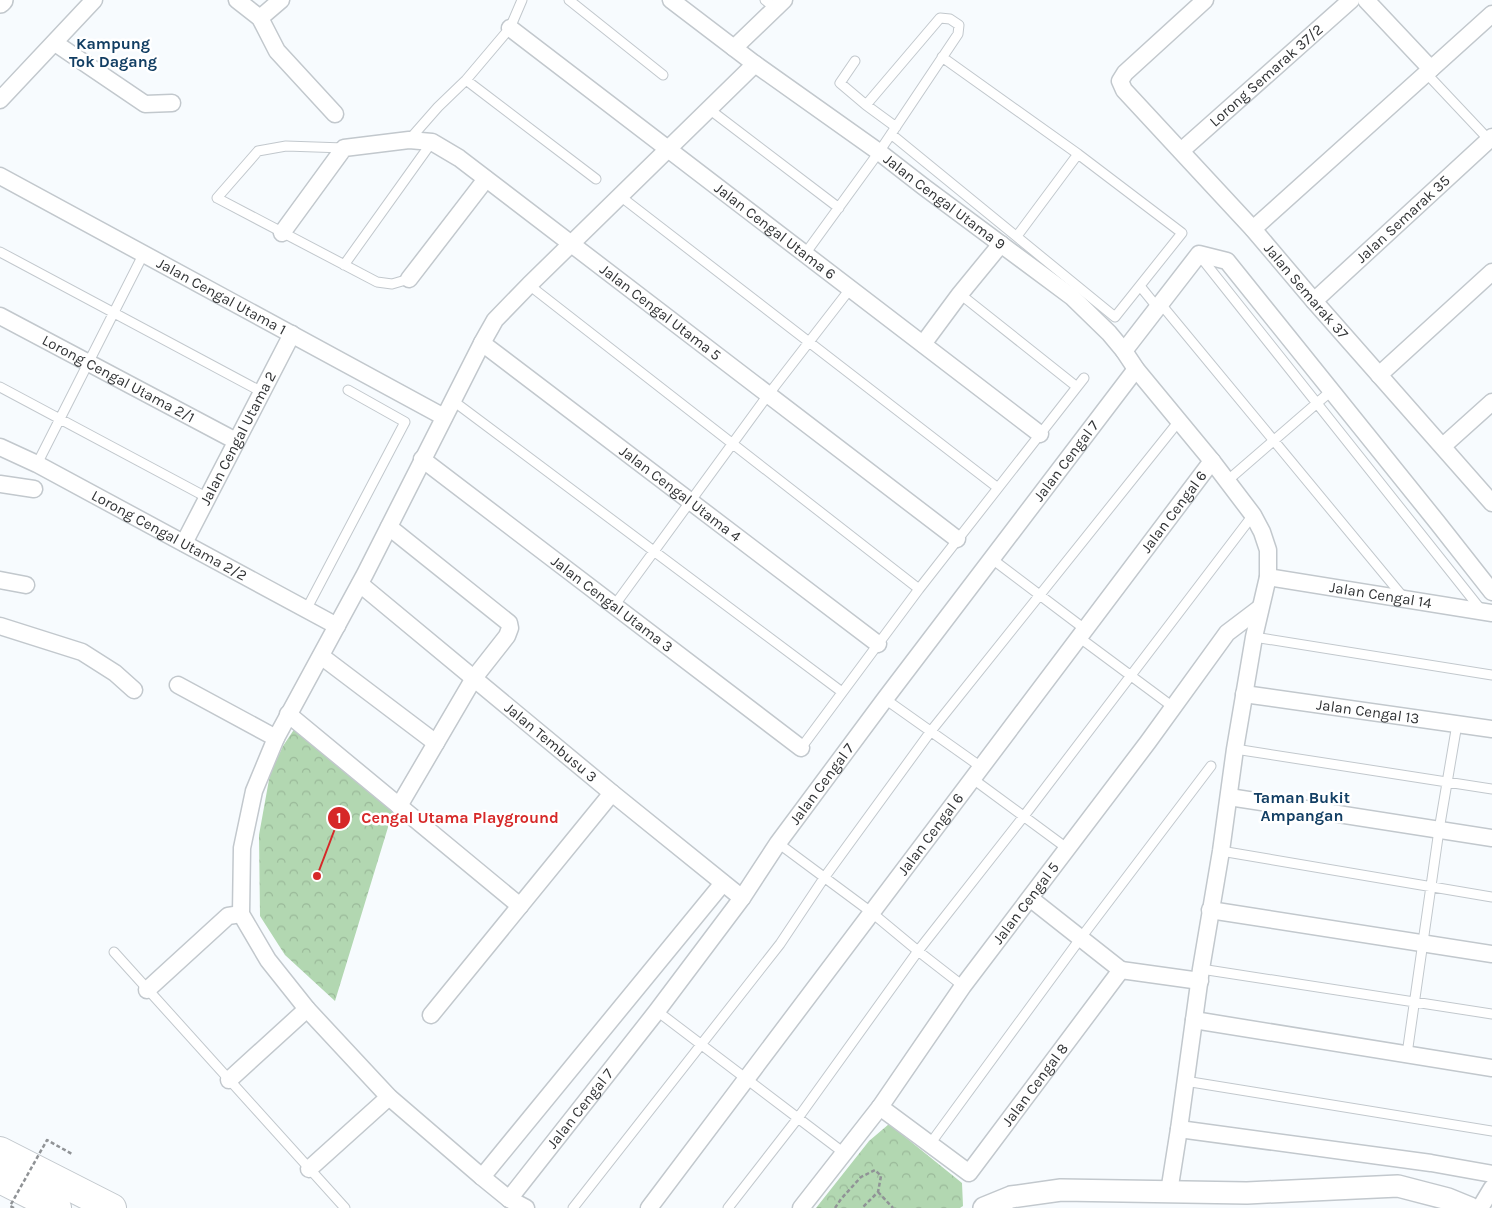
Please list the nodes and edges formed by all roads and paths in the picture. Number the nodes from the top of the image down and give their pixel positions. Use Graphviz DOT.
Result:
graph roads {
  1 [pos="94,0"];
  2 [pos="237,0"];
  3 [pos="281,0"];
  4 [pos="522,0"];
  5 [pos="569,0"];
  6 [pos="671,0"];
  7 [pos="1205,0"];
  8 [pos="1352,0"];
  9 [pos="1366,0"];
  10 [pos="775,3"];
  11 [pos="1492,14"];
  12 [pos="260,18"];
  13 [pos="510,28"];
  14 [pos="55,43"];
  15 [pos="734,48"];
  16 [pos="942,57"];
  17 [pos="855,61"];
  18 [pos="755,64"];
  19 [pos="1429,71"];
  20 [pos="663,75"];
  21 [pos="466,80"];
  22 [pos="0,100"];
  23 [pos="172,103"];
  24 [pos="866,105"];
  25 [pos="709,109"];
  26 [pos="336,114"];
  27 [pos="894,130"];
  28 [pos="409,140"];
  29 [pos="1491,140"];
  30 [pos="432,142"];
  31 [pos="344,148"];
  32 [pos="668,149"];
  33 [pos="1181,151"];
  34 [pos="879,152"];
  35 [pos="1078,154"];
  36 [pos="0,176"];
  37 [pos="486,179"];
  38 [pos="596,179"];
  39 [pos="620,196"];
  40 [pos="839,208"];
  41 [pos="1253,229"];
  42 [pos="282,233"];
  43 [pos="1017,236"];
  44 [pos="570,244"];
  45 [pos="1001,244"];
  46 [pos="0,252"];
  47 [pos="144,253"];
  48 [pos="805,254"];
  49 [pos="1199,254"];
  50 [pos="344,265"];
  51 [pos="1492,272"];
  52 [pos="409,279"];
  53 [pos="529,285"];
  54 [pos="1140,286"];
  55 [pos="850,289"];
  56 [pos="960,294"];
  57 [pos="1314,301"];
  58 [pos="1159,305"];
  59 [pos="114,312"];
  60 [pos="0,316"];
  61 [pos="292,334"];
  62 [pos="809,342"];
  63 [pos="482,343"];
  64 [pos="923,344"];
  65 [pos="1124,351"];
  66 [pos="89,363"];
  67 [pos="1136,369"];
  68 [pos="1379,375"];
  69 [pos="1084,378"];
  70 [pos="0,387"];
  71 [pos="1077,387"];
  72 [pos="348,390"];
  73 [pos="1331,391"];
  74 [pos="262,392"];
  75 [pos="768,395"];
  76 [pos="452,400"];
  77 [pos="1492,402"];
  78 [pos="1317,403"];
  79 [pos="444,417"];
  80 [pos="60,418"];
  81 [pos="1179,420"];
  82 [pos="1040,434"];
  83 [pos="1274,440"];
  84 [pos="236,441"];
  85 [pos="732,443"];
  86 [pos="1443,446"];
  87 [pos="0,447"];
  88 [pos="422,459"];
  89 [pos="1212,461"];
  90 [pos="38,464"];
  91 [pos="1227,481"];
  92 [pos="0,484"];
  93 [pos="998,488"];
  94 [pos="34,489"];
  95 [pos="208,498"];
  96 [pos="690,501"];
  97 [pos="1492,503"];
  98 [pos="1252,515"];
  99 [pos="388,528"];
  100 [pos="957,539"];
  101 [pos="184,543"];
  102 [pos="654,551"];
  103 [pos="992,559"];
  104 [pos="1268,577"];
  105 [pos="0,580"];
  106 [pos="360,584"];
  107 [pos="26,585"];
  108 [pos="919,589"];
  109 [pos="1492,592"];
  110 [pos="1040,594"];
  111 [pos="1405,599"];
  112 [pos="614,606"];
  113 [pos="1260,608"];
  114 [pos="306,610"];
  115 [pos="1487,612"];
  116 [pos="0,626"];
  117 [pos="337,626"];
  118 [pos="1083,634"];
  119 [pos="1254,637"];
  120 [pos="878,644"];
  121 [pos="320,656"];
  122 [pos="1130,675"];
  123 [pos="1492,675"];
  124 [pos="474,678"];
  125 [pos="178,685"];
  126 [pos="134,690"];
  127 [pos="842,692"];
  128 [pos="1244,694"];
  129 [pos="886,699"];
  130 [pos="1173,707"];
  131 [pos="288,714"];
  132 [pos="1457,724"];
  133 [pos="1492,729"];
  134 [pos="931,731"];
  135 [pos="276,738"];
  136 [pos="436,743"];
  137 [pos="801,748"];
  138 [pos="1235,749"];
  139 [pos="1212,766"];
  140 [pos="977,773"];
  141 [pos="1448,782"];
  142 [pos="1492,789"];
  143 [pos="612,793"];
  144 [pos="1229,796"];
  145 [pos="399,806"];
  146 [pos="1024,816"];
  147 [pos="1439,830"];
  148 [pos="1492,838"];
  149 [pos="778,843"];
  150 [pos="1068,849"];
  151 [pos="1221,851"];
  152 [pos="824,878"];
  153 [pos="723,883"];
  154 [pos="1430,886"];
  155 [pos="1492,897"];
  156 [pos="742,898"];
  157 [pos="1030,899"];
  158 [pos="520,906"];
  159 [pos="1210,910"];
  160 [pos="871,912"];
  161 [pos="242,914"];
  162 [pos="1080,939"];
  163 [pos="1424,943"];
  164 [pos="918,951"];
  165 [pos="114,952"];
  166 [pos="1492,954"];
  167 [pos="1121,970"];
  168 [pos="1200,975"];
  169 [pos="963,986"];
  170 [pos="147,990"];
  171 [pos="1414,1002"];
  172 [pos="307,1009"];
  173 [pos="657,1010"];
  174 [pos="1492,1014"];
  175 [pos="431,1015"];
  176 [pos="1194,1020"];
  177 [pos="702,1045"];
  178 [pos="1407,1054"];
  179 [pos="1492,1068"];
  180 [pos="229,1080"];
  181 [pos="747,1080"];
  182 [pos="1185,1081"];
  183 [pos="389,1097"];
  184 [pos="880,1107"];
  185 [pos="798,1118"];
  186 [pos="1179,1129"];
  187 [pos="1492,1131"];
  188 [pos="930,1144"];
  189 [pos="0,1151"];
  190 [pos="844,1153"];
  191 [pos="72,1154"];
  192 [pos="309,1169"];
  193 [pos="1492,1174"];
  194 [pos="482,1177"];
  195 [pos="0,1179"];
  196 [pos="1492,1188"];
  197 [pos="878,1192"];
  198 [pos="1169,1192"];
  199 [pos="509,1199"];
  200 [pos="1445,1203"];
  201 [pos="14,1208"];
  202 [pos="57,1208"];
  203 [pos="112,1208"];
  204 [pos="344,1208"];
  205 [pos="526,1208"];
  206 [pos="573,1208"];
  207 [pos="649,1208"];
  208 [pos="728,1208"];
  209 [pos="801,1208"];
  210 [pos="835,1208"];
  211 [pos="862,1208"];
  212 [pos="893,1208"];
  213 [pos="984,1208"];
  214 [pos="1470,1208"];
  215 [pos="1480,1208"];
  1 -- 14 [label="street"];
  2 -- 12 [label="street"];
  3 -- 12 [label="street"];
  4 -- 13 [label="lane"];
  5 -- 20 [label="lane"];
  6 -- 15 [label="street, Jalan Cengal Utama 9"];
  7 -- 33 [label="street, Jalan Semarak 37"];
  8 -- 33 [label="street, Lorong Semarak 37/2"];
  9 -- 19 [label="street"];
  10 -- 15 [label="street"];
  11 -- 19 [label="street"];
  12 -- 26 [label="street"];
  13 -- 21 [label="lane"];
  13 -- 32 [label="street, Jalan Cengal Utama 6"];
  14 -- 22 [label="street"];
  14 -- 23 [label="street"];
  15 -- 18 [label="street, Jalan Cengal Utama 9"];
  16 -- 24 [label="lane"];
  16 -- 27 [label="lane"];
  16 -- 35 [label="lane"];
  17 -- 24 [label="lane"];
  18 -- 25 [label="street"];
  18 -- 34 [label="street, Jalan Cengal Utama 9"];
  19 -- 29 [label="lane"];
  19 -- 41 [label="street"];
  21 -- 28 [label="lane"];
  21 -- 38 [label="lane"];
  24 -- 27 [label="lane"];
  25 -- 32 [label="street"];
  25 -- 40 [label="lane"];
  27 -- 34 [label="lane"];
  27 -- 43 [label="lane"];
  28 -- 30 [label="street, Jalan Cengal Utama 5"];
  28 -- 31 [label="street, Jalan Cengal Utama 5"];
  29 -- 57 [label="street, Jalan Semarak 35"];
  30 -- 37 [label="street, Jalan Cengal Utama 5"];
  30 -- 50 [label="lane"];
  31 -- 42 [label="street"];
  31 -- 42 [label="lane"];
  32 -- 39 [label="street"];
  32 -- 48 [label="street, Jalan Cengal Utama 6"];
  33 -- 41 [label="street, Jalan Semarak 37"];
  34 -- 40 [label="lane"];
  34 -- 45 [label="street, Jalan Cengal Utama 9"];
  35 -- 43 [label="lane"];
  35 -- 54 [label="lane"];
  36 -- 47 [label="street, Jalan Cengal Utama 1"];
  37 -- 44 [label="street, Jalan Cengal Utama 5"];
  37 -- 52 [label="street"];
  39 -- 44 [label="street"];
  39 -- 62 [label="lane"];
  40 -- 48 [label="lane"];
  41 -- 57 [label="street, Jalan Semarak 37"];
  42 -- 50 [label="lane"];
  43 -- 54 [label="lane"];
  44 -- 53 [label="street"];
  44 -- 75 [label="street, Jalan Cengal Utama 5"];
  45 -- 56 [label="street"];
  45 -- 65 [label="street, Jalan Cengal Utama 9"];
  46 -- 59 [label="lane"];
  47 -- 59 [label="lane"];
  47 -- 61 [label="street, Jalan Cengal Utama 1"];
  48 -- 55 [label="street, Jalan Cengal Utama 6"];
  49 -- 58 [label="street"];
  49 -- 73 [label="street"];
  49 -- 78 [label="lane"];
  50 -- 52 [label="lane"];
  51 -- 68 [label="street"];
  53 -- 63 [label="street"];
  53 -- 85 [label="lane"];
  54 -- 58 [label="lane"];
  55 -- 62 [label="lane"];
  55 -- 64 [label="street, Jalan Cengal Utama 6"];
  56 -- 64 [label="street"];
  56 -- 71 [label="lane"];
  57 -- 68 [label="street, Jalan Semarak 37"];
  58 -- 65 [label="street"];
  58 -- 83 [label="lane"];
  59 -- 66 [label="lane"];
  59 -- 74 [label="lane"];
  60 -- 66 [label="street, Lorong Cengal Utama 2/1"];
  61 -- 74 [label="street, Jalan Cengal Utama 2"];
  61 -- 79 [label="street, Jalan Cengal Utama 1"];
  62 -- 75 [label="lane"];
  62 -- 93 [label="lane"];
  63 -- 76 [label="street"];
  63 -- 96 [label="street, Jalan Cengal Utama 4"];
  64 -- 82 [label="street, Jalan Cengal Utama 6"];
  65 -- 67 [label="street, Jalan Cengal Utama 9"];
  66 -- 80 [label="lane"];
  66 -- 84 [label="street, Lorong Cengal Utama 2/1"];
  67 -- 81 [label="street, Jalan Cengal Utama 9"];
  67 -- 103 [label="street, Jalan Cengal 7"];
  68 -- 86 [label="street, Jalan Semarak 37"];
  69 -- 71 [label="lane"];
  70 -- 80 [label="lane"];
  71 -- 82 [label="lane"];
  72 -- 114 [label="lane"];
  73 -- 78 [label="lane"];
  73 -- 109 [label="street"];
  74 -- 84 [label="street, Jalan Cengal Utama 2"];
  75 -- 85 [label="lane"];
  75 -- 100 [label="street, Jalan Cengal Utama 5"];
  76 -- 79 [label="street"];
  76 -- 102 [label="lane"];
  77 -- 86 [label="street"];
  78 -- 83 [label="lane"];
  78 -- 115 [label="lane"];
  79 -- 88 [label="street"];
  80 -- 90 [label="lane"];
  80 -- 95 [label="lane"];
  81 -- 89 [label="street, Jalan Cengal Utama 9"];
  81 -- 110 [label="lane"];
  82 -- 93 [label="lane"];
  83 -- 91 [label="lane"];
  83 -- 111 [label="lane"];
  84 -- 95 [label="street, Jalan Cengal Utama 2"];
  85 -- 96 [label="lane"];
  85 -- 108 [label="lane"];
  86 -- 97 [label="street, Jalan Semarak 37"];
  87 -- 90 [label="street, Lorong Cengal Utama 2/2"];
  88 -- 99 [label="street"];
  88 -- 112 [label="street, Jalan Cengal Utama 3"];
  89 -- 91 [label="street, Jalan Cengal Utama 9"];
  89 -- 118 [label="street, Jalan Cengal 6"];
  90 -- 101 [label="street, Lorong Cengal Utama 2/2"];
  91 -- 98 [label="street, Jalan Cengal Utama 9"];
  92 -- 94 [label="street"];
  93 -- 100 [label="lane"];
  95 -- 101 [label="street, Jalan Cengal Utama 2"];
  96 -- 102 [label="lane"];
  96 -- 120 [label="street, Jalan Cengal Utama 4"];
  98 -- 104 [label="street, Jalan Cengal Utama 9"];
  98 -- 122 [label="lane"];
  99 -- 106 [label="street"];
  99 -- 124 [label="street"];
  100 -- 108 [label="lane"];
  101 -- 114 [label="street, Lorong Cengal Utama 2/2"];
  102 -- 112 [label="lane"];
  102 -- 127 [label="lane"];
  103 -- 110 [label="lane"];
  103 -- 129 [label="street, Jalan Cengal 7"];
  104 -- 111 [label="street, Jalan Cengal 14"];
  104 -- 113 [label="street, Jalan Cengal Utama 9"];
  105 -- 107 [label="street"];
  106 -- 117 [label="street"];
  106 -- 124 [label="street, Jalan Tembusu 3"];
  108 -- 120 [label="lane"];
  110 -- 118 [label="lane"];
  110 -- 134 [label="lane"];
  111 -- 115 [label="street, Jalan Cengal 14"];
  112 -- 137 [label="street, Jalan Cengal Utama 3"];
  113 -- 119 [label="street, Jalan Cengal Utama 9"];
  113 -- 130 [label="street, Jalan Cengal 5"];
  114 -- 117 [label="street, Lorong Cengal Utama 2/2"];
  116 -- 126 [label="street"];
  117 -- 121 [label="street"];
  118 -- 122 [label="lane"];
  118 -- 140 [label="street, Jalan Cengal 6"];
  119 -- 123 [label="lane"];
  119 -- 128 [label="street, Jalan Cengal Utama 9"];
  120 -- 127 [label="lane"];
  121 -- 131 [label="street"];
  121 -- 136 [label="street"];
  122 -- 130 [label="lane"];
  122 -- 146 [label="lane"];
  124 -- 136 [label="street"];
  124 -- 143 [label="street, Jalan Tembusu 3"];
  125 -- 135 [label="street"];
  127 -- 137 [label="lane"];
  128 -- 132 [label="street, Jalan Cengal 13"];
  128 -- 138 [label="street, Jalan Cengal Utama 9"];
  129 -- 134 [label="lane"];
  129 -- 149 [label="street, Jalan Cengal 7"];
  130 -- 150 [label="street, Jalan Cengal 5"];
  131 -- 135 [label="street"];
  131 -- 145 [label="street"];
  132 -- 133 [label="street, Jalan Cengal 13"];
  132 -- 141 [label="lane"];
  134 -- 140 [label="lane"];
  134 -- 152 [label="lane"];
  135 -- 161 [label="street"];
  136 -- 145 [label="street"];
  138 -- 141 [label="lane"];
  138 -- 144 [label="street, Jalan Cengal Utama 9"];
  139 -- 162 [label="lane"];
  140 -- 146 [label="lane"];
  140 -- 160 [label="street, Jalan Cengal 6"];
  141 -- 142 [label="lane"];
  141 -- 147 [label="lane"];
  143 -- 153 [label="street, Jalan Tembusu 3"];
  143 -- 158 [label="street"];
  144 -- 147 [label="street"];
  144 -- 151 [label="street, Jalan Cengal Utama 9"];
  145 -- 158 [label="street"];
  146 -- 150 [label="lane"];
  146 -- 164 [label="lane"];
  147 -- 148 [label="street"];
  147 -- 154 [label="lane"];
  149 -- 152 [label="lane"];
  149 -- 156 [label="street, Jalan Cengal 7"];
  150 -- 157 [label="street, Jalan Cengal 5"];
  151 -- 154 [label="lane"];
  151 -- 159 [label="street, Jalan Cengal Utama 9"];
  152 -- 160 [label="lane"];
  152 -- 177 [label="lane"];
  153 -- 156 [label="street, Jalan Tembusu 3"];
  153 -- 194 [label="street"];
  154 -- 155 [label="lane"];
  154 -- 163 [label="lane"];
  156 -- 173 [label="street, Jalan Cengal 7"];
  157 -- 162 [label="street"];
  157 -- 169 [label="street, Jalan Cengal 5"];
  158 -- 175 [label="street"];
  159 -- 163 [label="street"];
  159 -- 168 [label="street, Jalan Cengal Utama 9"];
  160 -- 164 [label="lane"];
  160 -- 181 [label="street, Jalan Cengal 6"];
  161 -- 170 [label="street"];
  161 -- 172 [label="street"];
  162 -- 167 [label="street"];
  162 -- 188 [label="lane"];
  163 -- 166 [label="street"];
  163 -- 171 [label="lane"];
  164 -- 169 [label="lane"];
  164 -- 185 [label="lane"];
  165 -- 170 [label="lane"];
  167 -- 168 [label="street"];
  167 -- 188 [label="street, Jalan Cengal 8"];
  168 -- 171 [label="lane"];
  168 -- 176 [label="street, Jalan Cengal Utama 9"];
  169 -- 184 [label="street, Jalan Cengal 5"];
  170 -- 180 [label="lane"];
  171 -- 174 [label="lane"];
  171 -- 178 [label="lane"];
  172 -- 180 [label="street"];
  172 -- 183 [label="street"];
  173 -- 177 [label="lane"];
  173 -- 199 [label="street, Jalan Cengal 7"];
  176 -- 178 [label="street"];
  176 -- 182 [label="street, Jalan Cengal Utama 9"];
  177 -- 181 [label="lane"];
  177 -- 206 [label="lane"];
  178 -- 179 [label="street"];
  180 -- 192 [label="lane"];
  181 -- 185 [label="lane"];
  181 -- 207 [label="street, Jalan Cengal 6"];
  182 -- 186 [label="street, Jalan Cengal Utama 9"];
  182 -- 187 [label="lane"];
  183 -- 192 [label="street"];
  183 -- 194 [label="street"];
  184 -- 188 [label="street, Jalan Cengal 8"];
  184 -- 190 [label="street, Jalan Cengal 5"];
  185 -- 190 [label="lane"];
  185 -- 208 [label="lane"];
  186 -- 193 [label="street"];
  186 -- 198 [label="street, Jalan Cengal Utama 9"];
  189 -- 203 [label="highway"];
  190 -- 209 [label="street, Jalan Cengal 5"];
  191 -- 201 [label="path, bridge"];
  192 -- 204 [label="lane"];
  194 -- 199 [label="street"];
  195 -- 202 [label="highway"];
  196 -- 215 [label="street"];
  197 -- 210 [label="path"];
  197 -- 211 [label="path"];
  197 -- 212 [label="path"];
  198 -- 200 [label="street"];
  198 -- 213 [label="street"];
  199 -- 205 [label="street"];
  200 -- 214 [label="street"];
}
